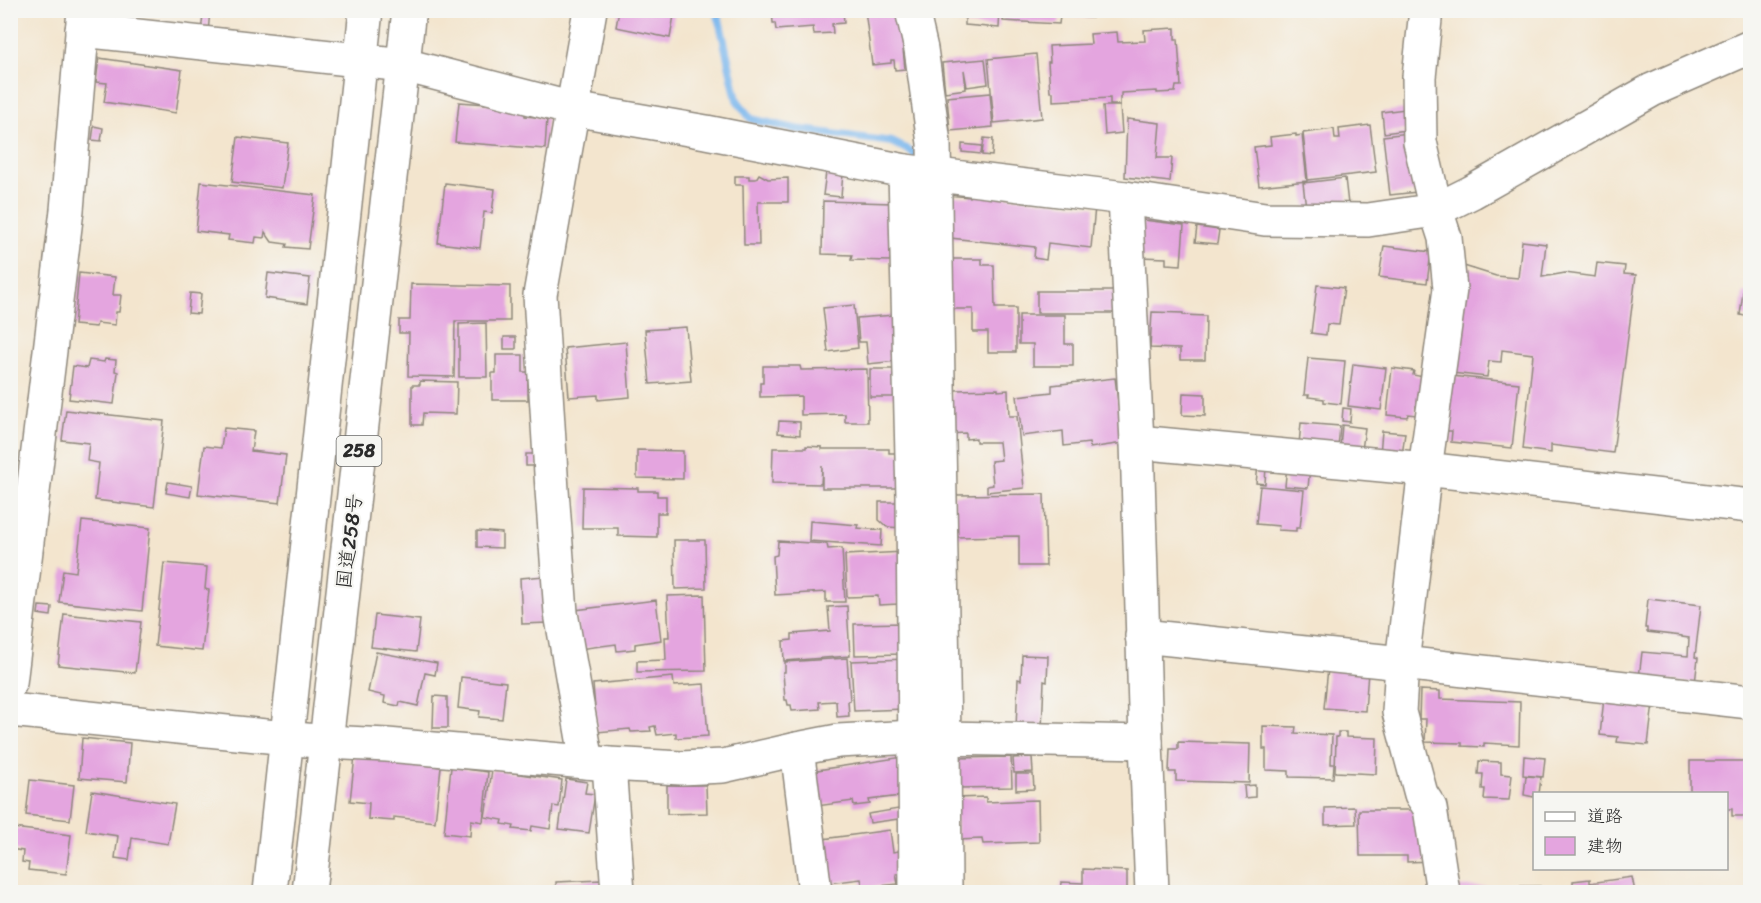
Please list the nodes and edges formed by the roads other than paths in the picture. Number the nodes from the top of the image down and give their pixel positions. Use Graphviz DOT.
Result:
graph roads {
  1 [pos="366,10"];
  2 [pos="409,10"];
  3 [pos="590,10"];
  4 [pos="912,10"];
  5 [pos="1426,10"];
  6 [pos="83,20"];
  7 [pos="1750,47"];
  8 [pos="361,61"];
  9 [pos="404,64"];
  10 [pos="573,109"];
  11 [pos="919,173"];
  12 [pos="1125,198"];
  13 [pos="1436,210"];
  14 [pos="1137,442"];
  15 [pos="1425,469"];
  16 [pos="1750,506"];
  17 [pos="1142,636"];
  18 [pos="1402,663"];
  19 [pos="10,683"];
  20 [pos="1750,702"];
  21 [pos="10,710"];
  22 [pos="287,738"];
  23 [pos="929,738"];
  24 [pos="326,742"];
  25 [pos="1146,742"];
  26 [pos="797,749"];
  27 [pos="598,763"];
  28 [pos="270,892"];
  29 [pos="309,892"];
  30 [pos="618,892"];
  31 [pos="815,892"];
  32 [pos="916,892"];
  33 [pos="945,892"];
  34 [pos="1152,892"];
  35 [pos="1443,892"];
  1 -- 8 [label="main road, 国道258号 / 258"];
  2 -- 9 [label="main road, 国道258号 / 258"];
  3 -- 10 [label="main road"];
  4 -- 11 [label="main road"];
  5 -- 13 [label="main road"];
  6 -- 8 [label="main road"];
  6 -- 19 [label="main road"];
  7 -- 13 [label="main road"];
  8 -- 9 [label="main road"];
  8 -- 22 [label="main road, 国道258号 / 258"];
  9 -- 10 [label="main road"];
  9 -- 24 [label="main road, 国道258号 / 258"];
  10 -- 11 [label="main road"];
  10 -- 27 [label="main road"];
  11 -- 12 [label="main road"];
  11 -- 23 [label="main road"];
  12 -- 13 [label="main road"];
  12 -- 14 [label="main road"];
  13 -- 15 [label="main road"];
  14 -- 15 [label="main road"];
  14 -- 17 [label="main road"];
  15 -- 16 [label="main road"];
  15 -- 18 [label="main road"];
  17 -- 18 [label="main road"];
  17 -- 25 [label="main road"];
  18 -- 20 [label="main road"];
  18 -- 35 [label="main road"];
  21 -- 22 [label="main road"];
  22 -- 24 [label="main road"];
  22 -- 28 [label="main road, 国道258号 / 258"];
  23 -- 25 [label="main road"];
  23 -- 26 [label="main road"];
  23 -- 32 [label="main road"];
  23 -- 33 [label="main road"];
  24 -- 27 [label="main road"];
  24 -- 29 [label="main road, 国道258号 / 258"];
  25 -- 34 [label="main road"];
  26 -- 27 [label="main road"];
  26 -- 31 [label="main road"];
  27 -- 30 [label="main road"];
}
